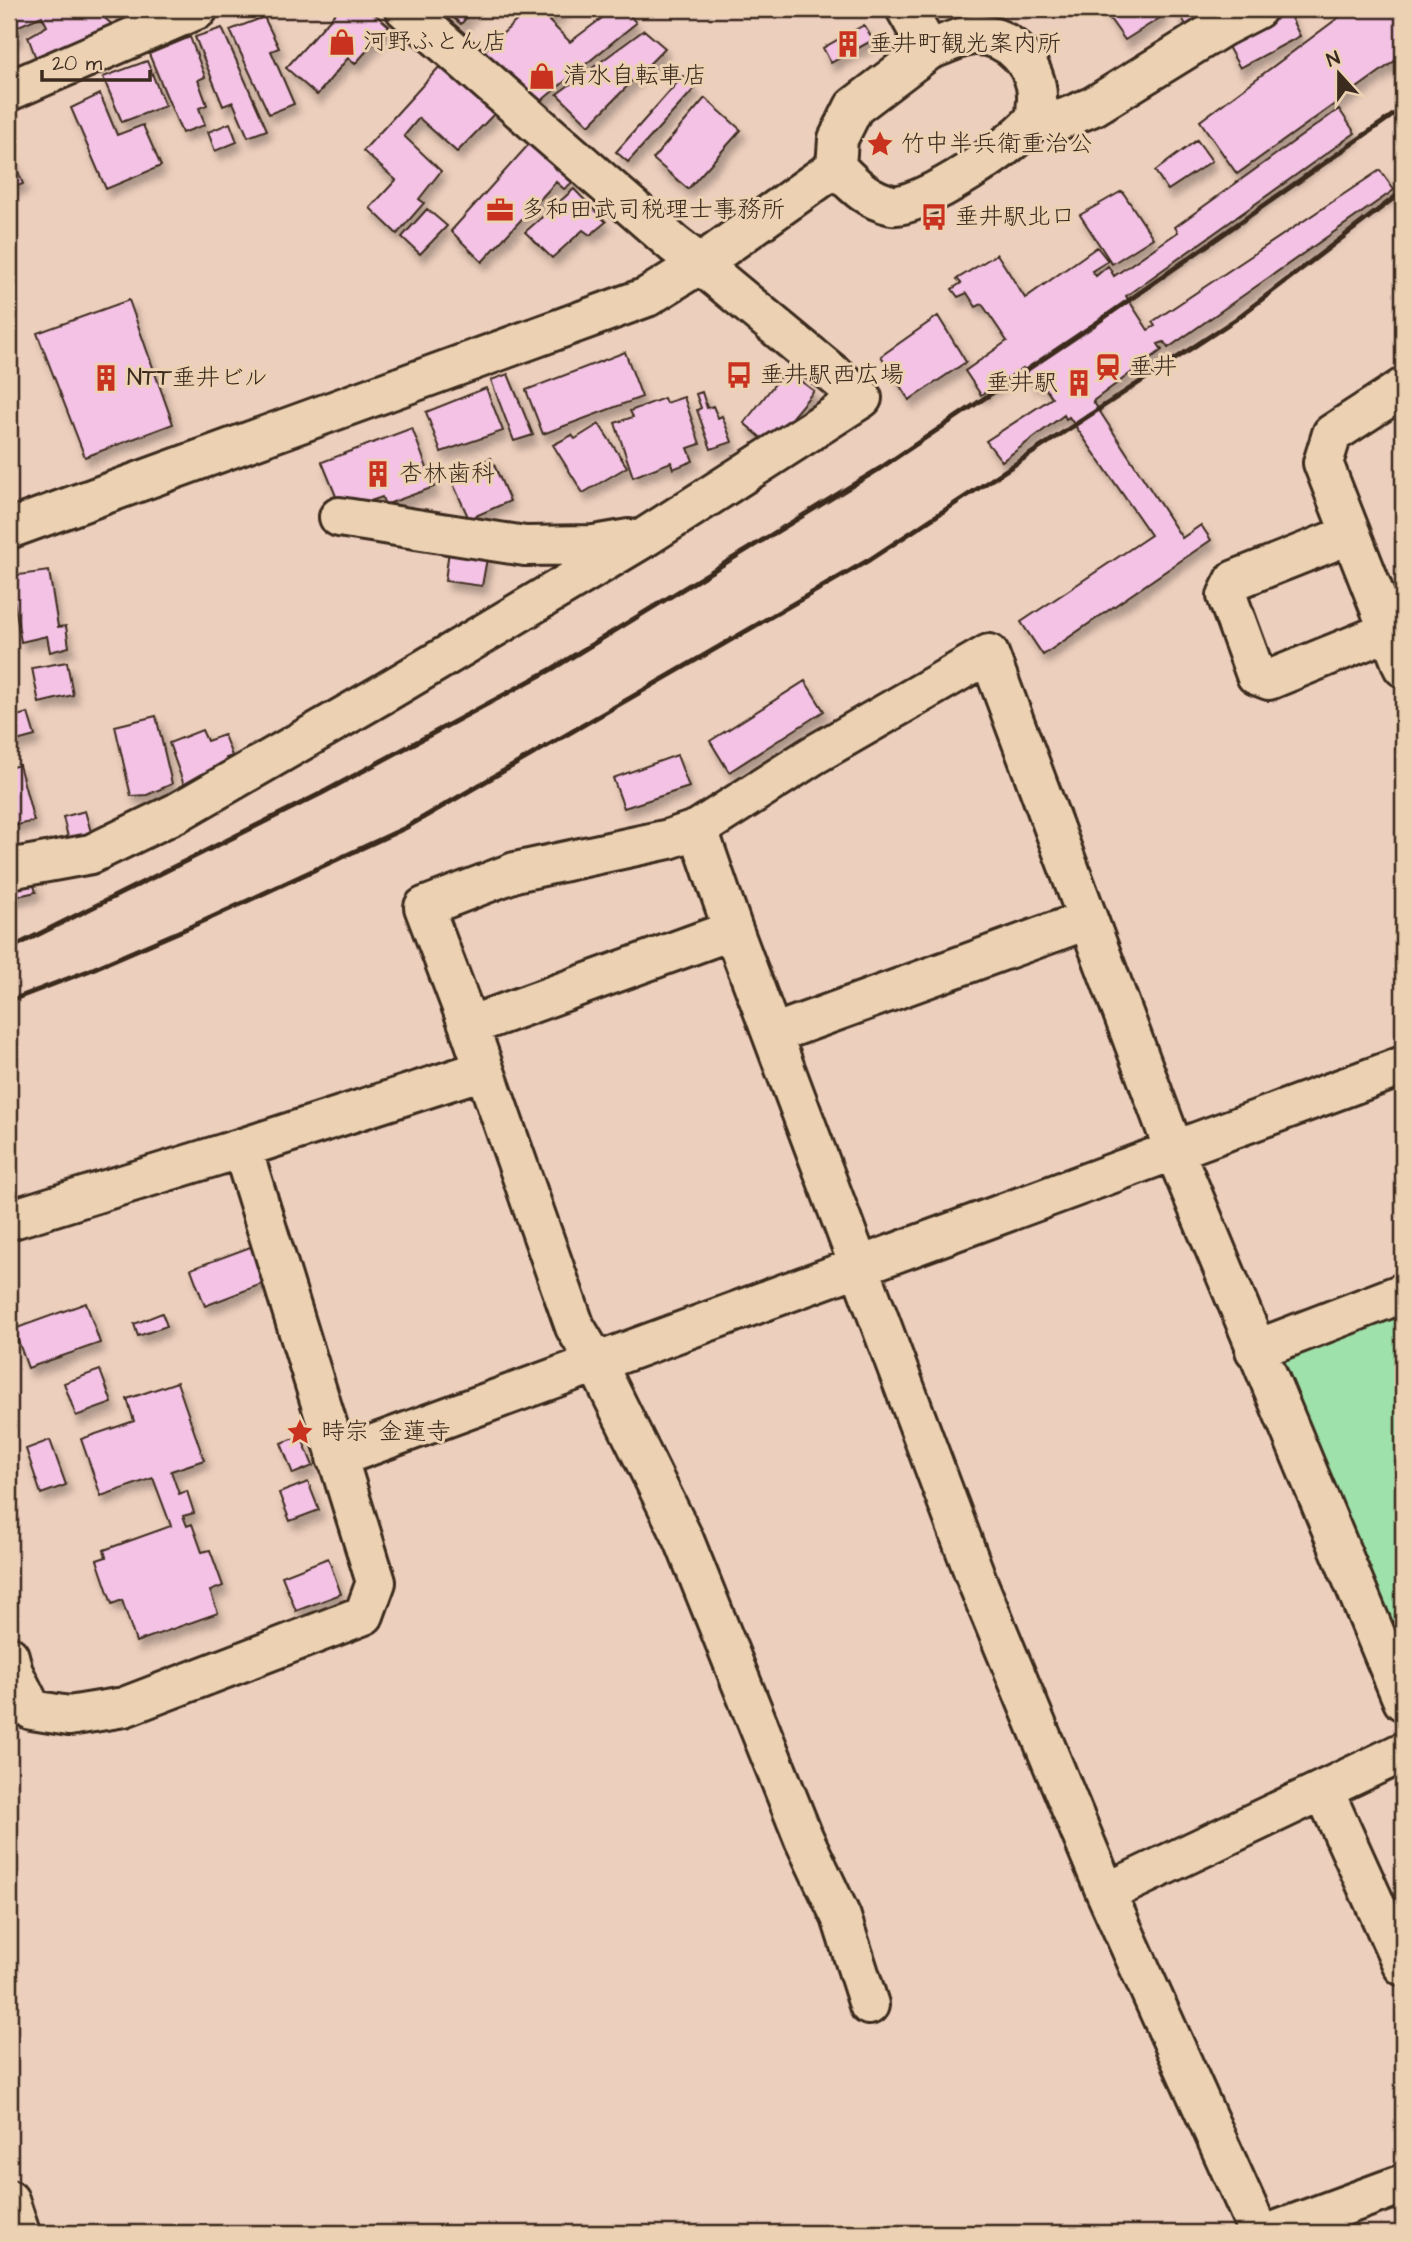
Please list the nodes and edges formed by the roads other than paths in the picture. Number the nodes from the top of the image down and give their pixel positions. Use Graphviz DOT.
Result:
graph roads {
  1 [pos="198,9"];
  2 [pos="405,9"];
  3 [pos="906,9"];
  4 [pos="1258,9"];
  5 [pos="929,50"];
  6 [pos="9,91"];
  7 [pos="1036,116"];
  8 [pos="835,167"];
  9 [pos="700,264"];
  10 [pos="1403,388"];
  11 [pos="339,517"];
  12 [pos="9,529"];
  13 [pos="1351,534"];
  14 [pos="647,536"];
  15 [pos="1389,631"];
  16 [pos="1403,667"];
  17 [pos="698,829"];
  18 [pos="9,869"];
  19 [pos="1087,920"];
  20 [pos="733,930"];
  21 [pos="469,1026"];
  22 [pos="773,1034"];
  23 [pos="1403,1066"];
  24 [pos="483,1070"];
  25 [pos="242,1148"];
  26 [pos="1174,1150"];
  27 [pos="9,1220"];
  28 [pos="859,1265"];
  29 [pos="1403,1293"];
  30 [pos="1255,1350"];
  31 [pos="597,1364"];
  32 [pos="336,1458"];
  33 [pos="10,1667"];
  34 [pos="1403,1701"];
  35 [pos="1403,1752"];
  36 [pos="1324,1791"];
  37 [pos="1106,1893"];
  38 [pos="1403,1966"];
  39 [pos="869,2005"];
  40 [pos="1403,2184"];
  41 [pos="9,2200"];
  42 [pos="20,2233"];
  43 [pos="1259,2233"];
  44 [pos="1270,2233"];
  1 -- 6 [label="street"];
  2 -- 9 [label="street"];
  3 -- 5 [label="street"];
  4 -- 7 [label="street"];
  5 -- 7 [label="street"];
  5 -- 8 [label="street"];
  7 -- 8 [label="street"];
  8 -- 9 [label="street"];
  9 -- 12 [label="street"];
  9 -- 14 [label="street"];
  10 -- 13 [label="street"];
  11 -- 14 [label="street"];
  13 -- 15 [label="street"];
  13 -- 15 [label="street"];
  14 -- 18 [label="street"];
  15 -- 16 [label="street"];
  17 -- 19 [label="street"];
  17 -- 20 [label="street"];
  17 -- 21 [label="street"];
  19 -- 22 [label="street"];
  19 -- 26 [label="street"];
  20 -- 21 [label="street"];
  20 -- 22 [label="street"];
  21 -- 24 [label="street"];
  22 -- 28 [label="street"];
  23 -- 26 [label="street"];
  24 -- 25 [label="street"];
  24 -- 31 [label="street"];
  25 -- 27 [label="street"];
  25 -- 32 [label="street"];
  26 -- 28 [label="street"];
  26 -- 30 [label="street"];
  28 -- 31 [label="street"];
  28 -- 37 [label="street"];
  29 -- 30 [label="street"];
  30 -- 34 [label="street"];
  31 -- 32 [label="street"];
  31 -- 39 [label="street"];
  32 -- 33 [label="street"];
  35 -- 36 [label="street"];
  36 -- 37 [label="street"];
  36 -- 38 [label="street"];
  37 -- 43 [label="street"];
  40 -- 44 [label="street"];
  41 -- 42 [label="street"];
}
